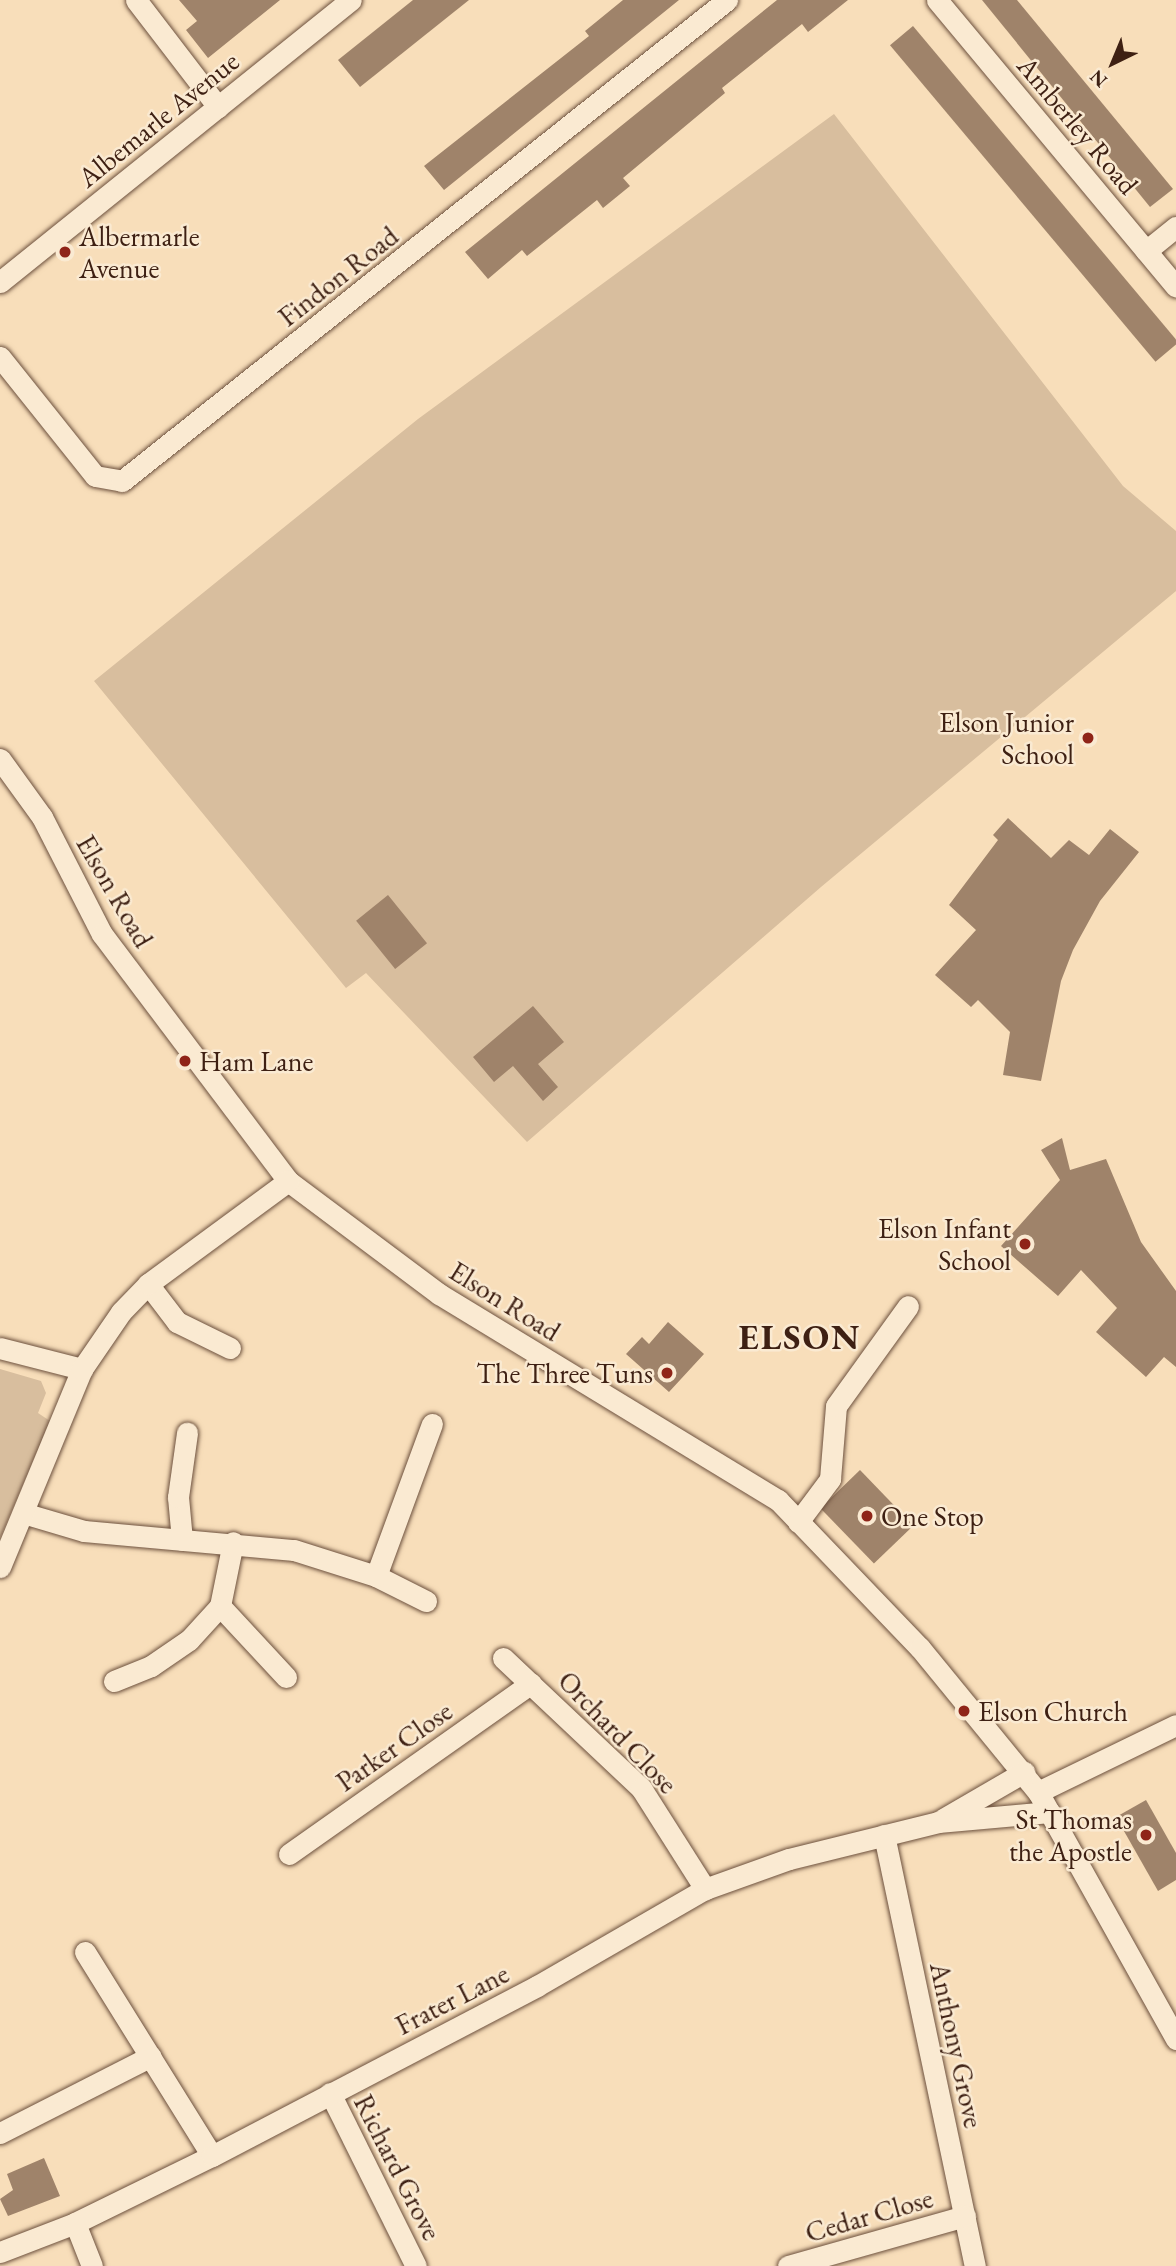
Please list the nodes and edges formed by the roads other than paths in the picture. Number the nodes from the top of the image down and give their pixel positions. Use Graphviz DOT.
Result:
graph roads {
  1 [pos="136,0"];
  2 [pos="351,0"];
  3 [pos="727,0"];
  4 [pos="937,0"];
  5 [pos="218,107"];
  6 [pos="1176,227"];
  7 [pos="1146,251"];
  8 [pos="0,282"];
  9 [pos="1176,287"];
  10 [pos="0,357"];
  11 [pos="0,760"];
  12 [pos="288,1181"];
  13 [pos="148,1284"];
  14 [pos="908,1306"];
  15 [pos="0,1348"];
  16 [pos="230,1348"];
  17 [pos="82,1369"];
  18 [pos="432,1424"];
  19 [pos="187,1433"];
  20 [pos="23,1513"];
  21 [pos="798,1522"];
  22 [pos="182,1540"];
  23 [pos="233,1542"];
  24 [pos="0,1567"];
  25 [pos="376,1576"];
  26 [pos="426,1601"];
  27 [pos="220,1606"];
  28 [pos="503,1658"];
  29 [pos="286,1677"];
  30 [pos="114,1681"];
  31 [pos="531,1683"];
  32 [pos="1176,1725"];
  33 [pos="1024,1772"];
  34 [pos="1038,1792"];
  35 [pos="1050,1812"];
  36 [pos="938,1822"];
  37 [pos="884,1835"];
  38 [pos="289,1854"];
  39 [pos="705,1889"];
  40 [pos="85,1952"];
  41 [pos="1176,2039"];
  42 [pos="151,2056"];
  43 [pos="330,2093"];
  44 [pos="0,2133"];
  45 [pos="212,2156"];
  46 [pos="965,2216"];
  47 [pos="75,2223"];
  48 [pos="0,2252"];
  49 [pos="92,2266"];
  50 [pos="416,2266"];
  51 [pos="788,2266"];
  52 [pos="975,2266"];
  1 -- 5 [label="street"];
  2 -- 5 [label="street, Albemarle Avenue"];
  3 -- 10 [label="street, Findon Road"];
  4 -- 7 [label="street, Amberley Road"];
  5 -- 8 [label="street, Albemarle Avenue"];
  6 -- 7 [label="street"];
  7 -- 9 [label="street, Amberley Road"];
  11 -- 12 [label="street, Elson Road"];
  12 -- 13 [label="street"];
  12 -- 21 [label="street, Elson Road"];
  13 -- 16 [label="street"];
  13 -- 17 [label="street"];
  14 -- 21 [label="street"];
  15 -- 17 [label="street"];
  17 -- 20 [label="street"];
  18 -- 25 [label="street"];
  19 -- 22 [label="street"];
  20 -- 22 [label="street"];
  20 -- 24 [label="street"];
  21 -- 33 [label="street, Elson Road"];
  22 -- 23 [label="street"];
  23 -- 25 [label="street"];
  23 -- 27 [label="street"];
  25 -- 26 [label="street"];
  27 -- 29 [label="street"];
  27 -- 30 [label="street"];
  28 -- 31 [label="street, Orchard Close"];
  31 -- 38 [label="street, Parker Close"];
  31 -- 39 [label="street, Orchard Close"];
  32 -- 34 [label="street"];
  33 -- 34 [label="street, Elson Road"];
  33 -- 36 [label="street, Frater Lane"];
  34 -- 35 [label="street, Elson Road"];
  35 -- 36 [label="street, Frater Lane"];
  35 -- 41 [label="street, Elson Road"];
  36 -- 37 [label="street, Frater Lane"];
  37 -- 39 [label="street, Frater Lane"];
  37 -- 46 [label="street, Anthony Grove"];
  39 -- 43 [label="street, Frater Lane"];
  40 -- 42 [label="street"];
  42 -- 44 [label="street"];
  42 -- 45 [label="street"];
  43 -- 45 [label="street, Frater Lane"];
  43 -- 50 [label="street, Richard Grove"];
  45 -- 47 [label="street, Frater Lane"];
  46 -- 51 [label="street, Cedar Close"];
  46 -- 52 [label="street, Anthony Grove"];
  47 -- 48 [label="street, Frater Lane"];
  47 -- 49 [label="street"];
}
